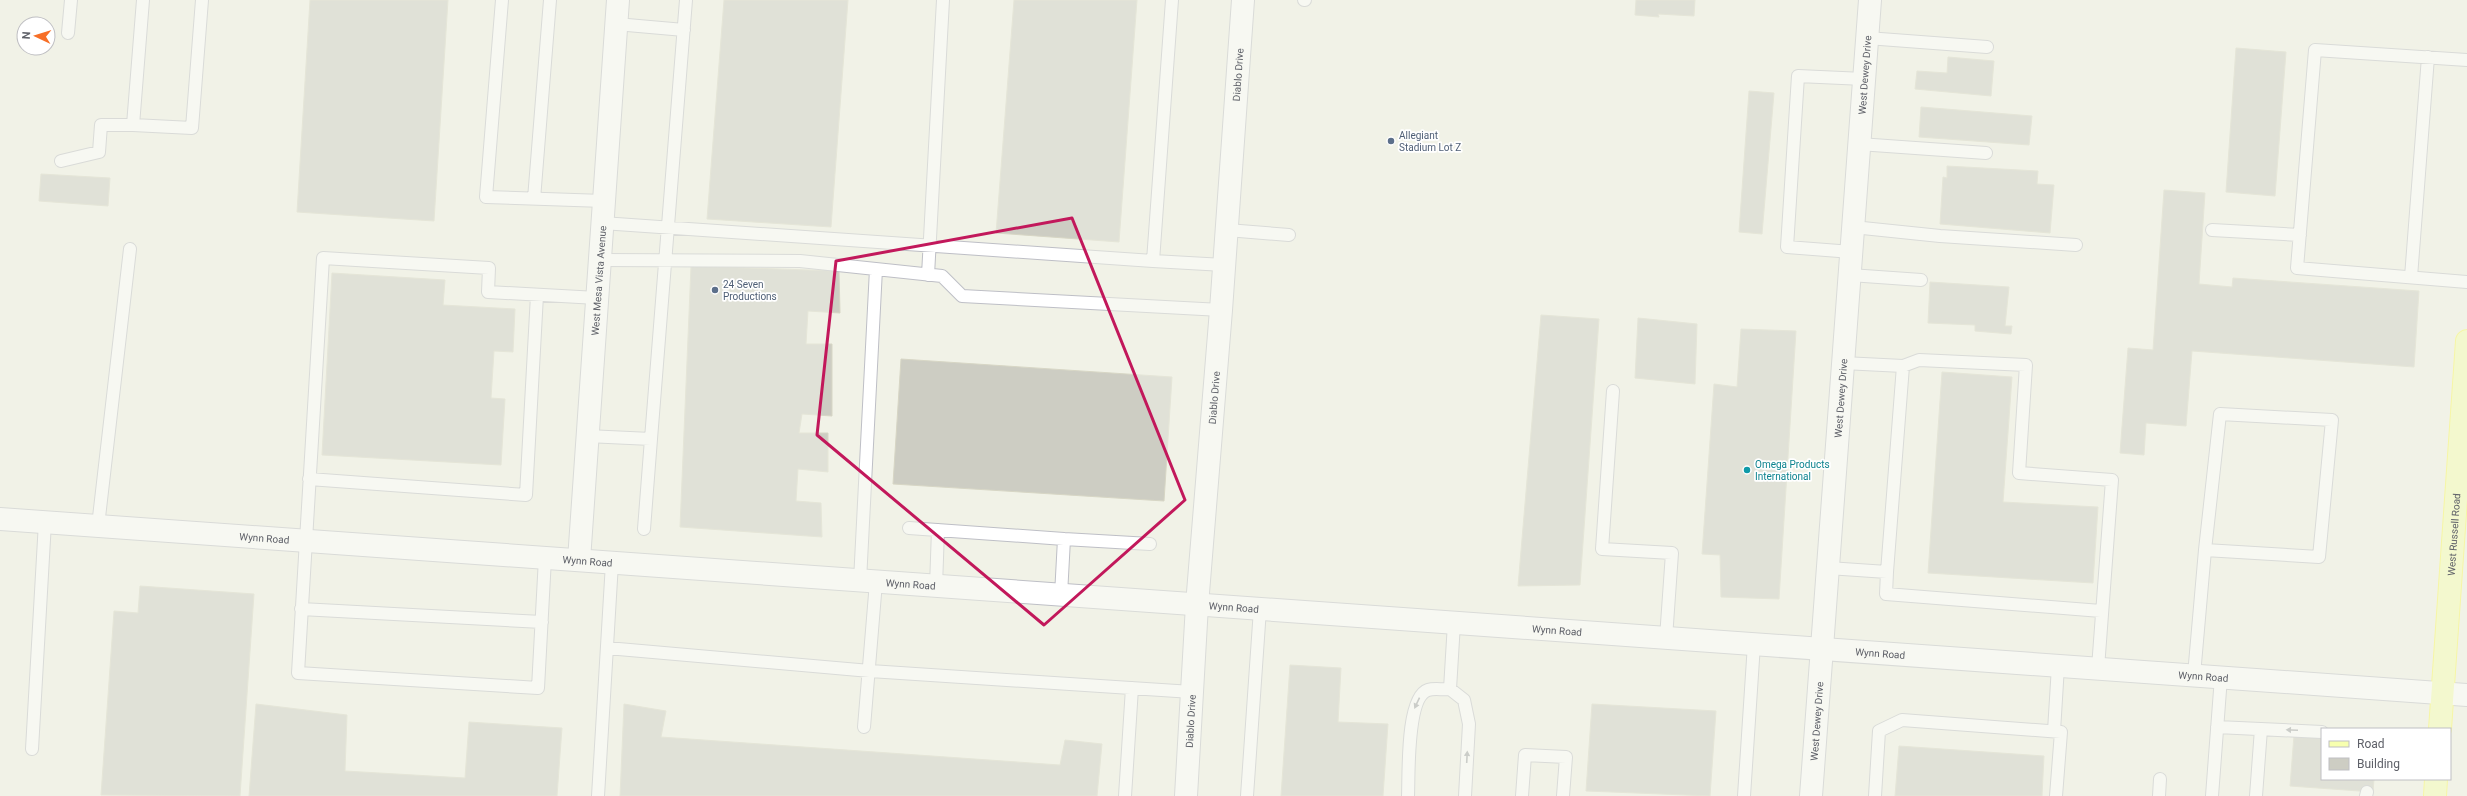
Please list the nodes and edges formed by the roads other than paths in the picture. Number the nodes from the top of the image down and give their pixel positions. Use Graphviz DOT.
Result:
graph roads {
  1 [pos="71,0"];
  2 [pos="143,0"];
  3 [pos="202,0"];
  4 [pos="502,0"];
  5 [pos="550,0"];
  6 [pos="618,0"];
  7 [pos="686,0"];
  8 [pos="943,0"];
  9 [pos="1172,0"];
  10 [pos="1243,0"];
  11 [pos="1870,0"];
  12 [pos="616,24"];
  13 [pos="684,30"];
  14 [pos="68,34"];
  15 [pos="1867,38"];
  16 [pos="1987,47"];
  17 [pos="2428,58"];
  18 [pos="2467,60"];
  19 [pos="1864,79"];
  20 [pos="133,125"];
  21 [pos="1860,144"];
  22 [pos="1986,153"];
  23 [pos="61,162"];
  24 [pos="534,199"];
  25 [pos="604,201"];
  26 [pos="602,223"];
  27 [pos="668,226"];
  28 [pos="1853,227"];
  29 [pos="1227,230"];
  30 [pos="2212,230"];
  31 [pos="1289,235"];
  32 [pos="2300,235"];
  33 [pos="2076,245"];
  34 [pos="929,246"];
  35 [pos="130,250"];
  36 [pos="1852,252"];
  37 [pos="600,260"];
  38 [pos="665,260"];
  39 [pos="1154,261"];
  40 [pos="1224,265"];
  41 [pos="876,269"];
  42 [pos="928,275"];
  43 [pos="1850,275"];
  44 [pos="2410,277"];
  45 [pos="1921,280"];
  46 [pos="2467,282"];
  47 [pos="537,295"];
  48 [pos="597,298"];
  49 [pos="1221,310"];
  50 [pos="2467,341"];
  51 [pos="1844,363"];
  52 [pos="1903,366"];
  53 [pos="1613,391"];
  54 [pos="587,436"];
  55 [pos="651,439"];
  56 [pos="309,479"];
  57 [pos="2461,505"];
  58 [pos="0,519"];
  59 [pos="45,522"];
  60 [pos="98,526"];
  61 [pos="644,528"];
  62 [pos="909,528"];
  63 [pos="938,530"];
  64 [pos="1064,539"];
  65 [pos="306,541"];
  66 [pos="1150,544"];
  67 [pos="2205,550"];
  68 [pos="545,558"];
  69 [pos="579,560"];
  70 [pos="612,563"];
  71 [pos="1828,568"];
  72 [pos="1887,572"];
  73 [pos="868,581"];
  74 [pos="936,586"];
  75 [pos="1061,595"];
  76 [pos="1197,605"];
  77 [pos="302,609"];
  78 [pos="1260,609"];
  79 [pos="2101,611"];
  80 [pos="542,622"];
  81 [pos="1454,623"];
  82 [pos="1666,638"];
  83 [pos="1754,644"];
  84 [pos="607,648"];
  85 [pos="1823,649"];
  86 [pos="2058,666"];
  87 [pos="2098,668"];
  88 [pos="870,671"];
  89 [pos="2194,675"];
  90 [pos="2221,677"];
  91 [pos="1132,688"];
  92 [pos="1450,689"];
  93 [pos="1192,692"];
  94 [pos="2442,693"];
  95 [pos="2467,695"];
  96 [pos="864,727"];
  97 [pos="2217,727"];
  98 [pos="2440,728"];
  99 [pos="2261,729"];
  100 [pos="2054,731"];
  101 [pos="2321,732"];
  102 [pos="32,749"];
  103 [pos="2160,779"];
  104 [pos="2436,780"];
  105 [pos="598,796"];
  106 [pos="1125,796"];
  107 [pos="1186,796"];
  108 [pos="1247,796"];
  109 [pos="1408,796"];
  110 [pos="1465,796"];
  111 [pos="1522,796"];
  112 [pos="1563,796"];
  113 [pos="1744,796"];
  114 [pos="1811,796"];
  115 [pos="1875,796"];
  116 [pos="2056,796"];
  117 [pos="2159,796"];
  118 [pos="2212,796"];
  119 [pos="2256,796"];
  120 [pos="2435,796"];
  1 -- 14 [label="lane"];
  2 -- 20 [label="lane"];
  3 -- 20 [label="lane"];
  4 -- 24 [label="lane"];
  5 -- 24 [label="lane"];
  6 -- 12 [label="street, West Mesa Vista Avenue"];
  7 -- 13 [label="lane"];
  8 -- 34 [label="lane"];
  9 -- 39 [label="lane"];
  10 -- 29 [label="street, Diablo Drive"];
  11 -- 15 [label="street, West Dewey Drive"];
  12 -- 13 [label="lane"];
  12 -- 25 [label="street, West Mesa Vista Avenue"];
  13 -- 27 [label="lane"];
  15 -- 16 [label="lane"];
  15 -- 19 [label="street, West Dewey Drive"];
  17 -- 18 [label="lane"];
  17 -- 32 [label="lane"];
  17 -- 44 [label="lane"];
  19 -- 21 [label="street, West Dewey Drive"];
  19 -- 36 [label="lane"];
  20 -- 23 [label="lane"];
  21 -- 22 [label="lane"];
  21 -- 28 [label="street, West Dewey Drive"];
  24 -- 25 [label="lane"];
  25 -- 26 [label="street, West Mesa Vista Avenue"];
  26 -- 27 [label="lane"];
  26 -- 37 [label="street, West Mesa Vista Avenue"];
  27 -- 34 [label="lane"];
  27 -- 38 [label="lane"];
  28 -- 33 [label="lane"];
  28 -- 36 [label="street, West Dewey Drive"];
  29 -- 31 [label="lane"];
  29 -- 40 [label="street, Diablo Drive"];
  30 -- 32 [label="lane"];
  32 -- 44 [label="lane"];
  34 -- 39 [label="lane"];
  34 -- 42 [label="lane"];
  35 -- 60 [label="lane"];
  36 -- 43 [label="street, West Dewey Drive"];
  37 -- 38 [label="lane"];
  37 -- 48 [label="street, West Mesa Vista Avenue"];
  38 -- 41 [label="lane"];
  38 -- 55 [label="lane"];
  39 -- 40 [label="lane"];
  40 -- 49 [label="street, Diablo Drive"];
  41 -- 42 [label="lane"];
  41 -- 73 [label="lane"];
  42 -- 49 [label="lane"];
  43 -- 45 [label="lane"];
  43 -- 51 [label="street, West Dewey Drive"];
  44 -- 46 [label="lane"];
  47 -- 48 [label="lane"];
  47 -- 56 [label="lane"];
  47 -- 56 [label="lane"];
  48 -- 54 [label="street, West Mesa Vista Avenue"];
  49 -- 76 [label="street, Diablo Drive"];
  50 -- 57 [label="main road, West Russell Road"];
  51 -- 52 [label="lane"];
  51 -- 71 [label="street, West Dewey Drive"];
  52 -- 72 [label="lane"];
  52 -- 79 [label="lane"];
  53 -- 82 [label="lane"];
  54 -- 55 [label="lane"];
  54 -- 69 [label="street, West Mesa Vista Avenue"];
  55 -- 61 [label="lane"];
  56 -- 65 [label="lane"];
  57 -- 94 [label="main road, West Russell Road"];
  58 -- 59 [label="street, Wynn Road"];
  59 -- 60 [label="street, Wynn Road"];
  59 -- 102 [label="lane"];
  60 -- 65 [label="street, Wynn Road"];
  62 -- 63 [label="lane"];
  63 -- 64 [label="lane"];
  63 -- 74 [label="lane"];
  64 -- 66 [label="lane"];
  64 -- 75 [label="lane"];
  65 -- 68 [label="street, Wynn Road"];
  65 -- 77 [label="lane"];
  67 -- 67 [label="lane"];
  67 -- 89 [label="lane"];
  68 -- 69 [label="street, Wynn Road"];
  68 -- 80 [label="lane"];
  69 -- 70 [label="street, Wynn Road"];
  70 -- 73 [label="street, Wynn Road"];
  70 -- 84 [label="lane"];
  71 -- 72 [label="lane"];
  71 -- 85 [label="street, West Dewey Drive"];
  72 -- 79 [label="lane"];
  73 -- 74 [label="street, Wynn Road"];
  73 -- 88 [label="lane"];
  74 -- 75 [label="street, Wynn Road"];
  75 -- 76 [label="street, Wynn Road"];
  76 -- 78 [label="street, Wynn Road"];
  76 -- 93 [label="street, Diablo Drive"];
  77 -- 80 [label="lane"];
  77 -- 80 [label="lane"];
  78 -- 81 [label="street, Wynn Road"];
  78 -- 108 [label="lane"];
  79 -- 87 [label="lane"];
  81 -- 82 [label="street, Wynn Road"];
  81 -- 92 [label="lane"];
  82 -- 83 [label="street, Wynn Road"];
  83 -- 85 [label="street, Wynn Road"];
  83 -- 113 [label="lane"];
  84 -- 88 [label="lane"];
  84 -- 105 [label="lane"];
  85 -- 86 [label="street, Wynn Road"];
  85 -- 114 [label="street, West Dewey Drive"];
  86 -- 87 [label="street, Wynn Road"];
  86 -- 100 [label="lane"];
  87 -- 89 [label="street, Wynn Road"];
  88 -- 91 [label="lane"];
  88 -- 96 [label="lane"];
  89 -- 90 [label="street, Wynn Road"];
  90 -- 94 [label="street, Wynn Road"];
  90 -- 97 [label="lane"];
  91 -- 93 [label="lane"];
  91 -- 106 [label="lane"];
  92 -- 109 [label="lane, one-way"];
  110 -- 92 [label="lane, one-way"];
  93 -- 107 [label="street, Diablo Drive"];
  94 -- 95 [label="street, Wynn Road"];
  94 -- 98 [label="main road, West Russell Road"];
  97 -- 99 [label="lane"];
  97 -- 118 [label="lane"];
  101 -- 99 [label="lane, one-way"];
  99 -- 119 [label="lane"];
  100 -- 115 [label="lane"];
  100 -- 116 [label="lane"];
  103 -- 117 [label="lane"];
  104 -- 120 [label="main road"];
  111 -- 112 [label="lane"];
}
